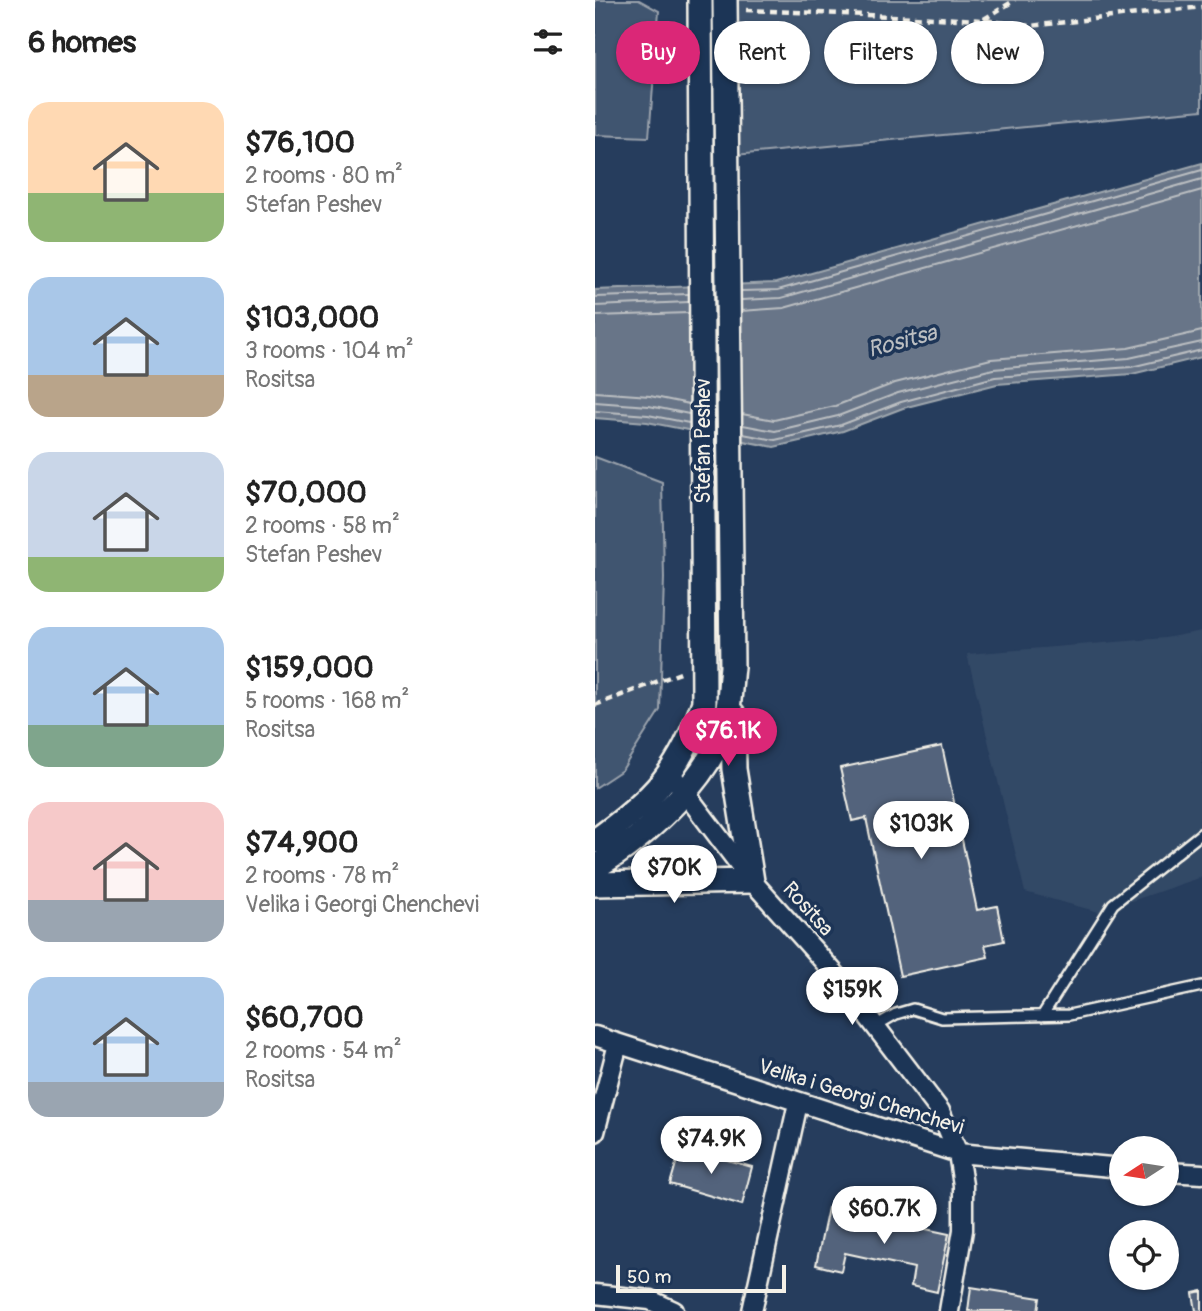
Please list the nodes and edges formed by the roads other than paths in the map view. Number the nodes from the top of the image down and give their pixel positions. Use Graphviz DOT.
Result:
graph roads {
  1 [pos="700,4"];
  2 [pos="725,4"];
  3 [pos="732,667"];
  4 [pos="678,783"];
  5 [pos="1202,833"];
  6 [pos="595,841"];
  7 [pos="595,867"];
  8 [pos="752,881"];
  9 [pos="595,884"];
  10 [pos="1202,986"];
  11 [pos="1042,1016"];
  12 [pos="875,1026"];
  13 [pos="595,1036"];
  14 [pos="618,1044"];
  15 [pos="798,1103"];
  16 [pos="595,1132"];
  17 [pos="958,1153"];
  18 [pos="1109,1167"];
  19 [pos="1179,1173"];
  20 [pos="1202,1174"];
  21 [pos="595,1294"];
  22 [pos="674,1311"];
  23 [pos="752,1311"];
  24 [pos="949,1311"];
  1 -- 4 [label="street, Stefan Peshev"];
  2 -- 3 [label="street, Stefan Peshev"];
  3 -- 4 [label="street, Stefan Peshev"];
  3 -- 8 [label="street"];
  4 -- 6 [label="street, Stefan Peshev"];
  4 -- 7 [label="street, Stefan Peshev"];
  4 -- 8 [label="street, Rositsa"];
  5 -- 11 [label="lane"];
  8 -- 9 [label="street"];
  8 -- 12 [label="street, Rositsa"];
  10 -- 11 [label="lane"];
  11 -- 12 [label="lane"];
  12 -- 17 [label="street, Rositsa"];
  13 -- 14 [label="street, Velika i Georgi Chenchevi"];
  14 -- 15 [label="street, Velika i Georgi Chenchevi"];
  14 -- 16 [label="street"];
  15 -- 17 [label="street, Velika i Georgi Chenchevi"];
  15 -- 23 [label="street"];
  17 -- 18 [label="street, Velika i Georgi Chenchevi"];
  17 -- 24 [label="street, Rositsa"];
  19 -- 20 [label="street"];
  21 -- 22 [label="street"];
}
